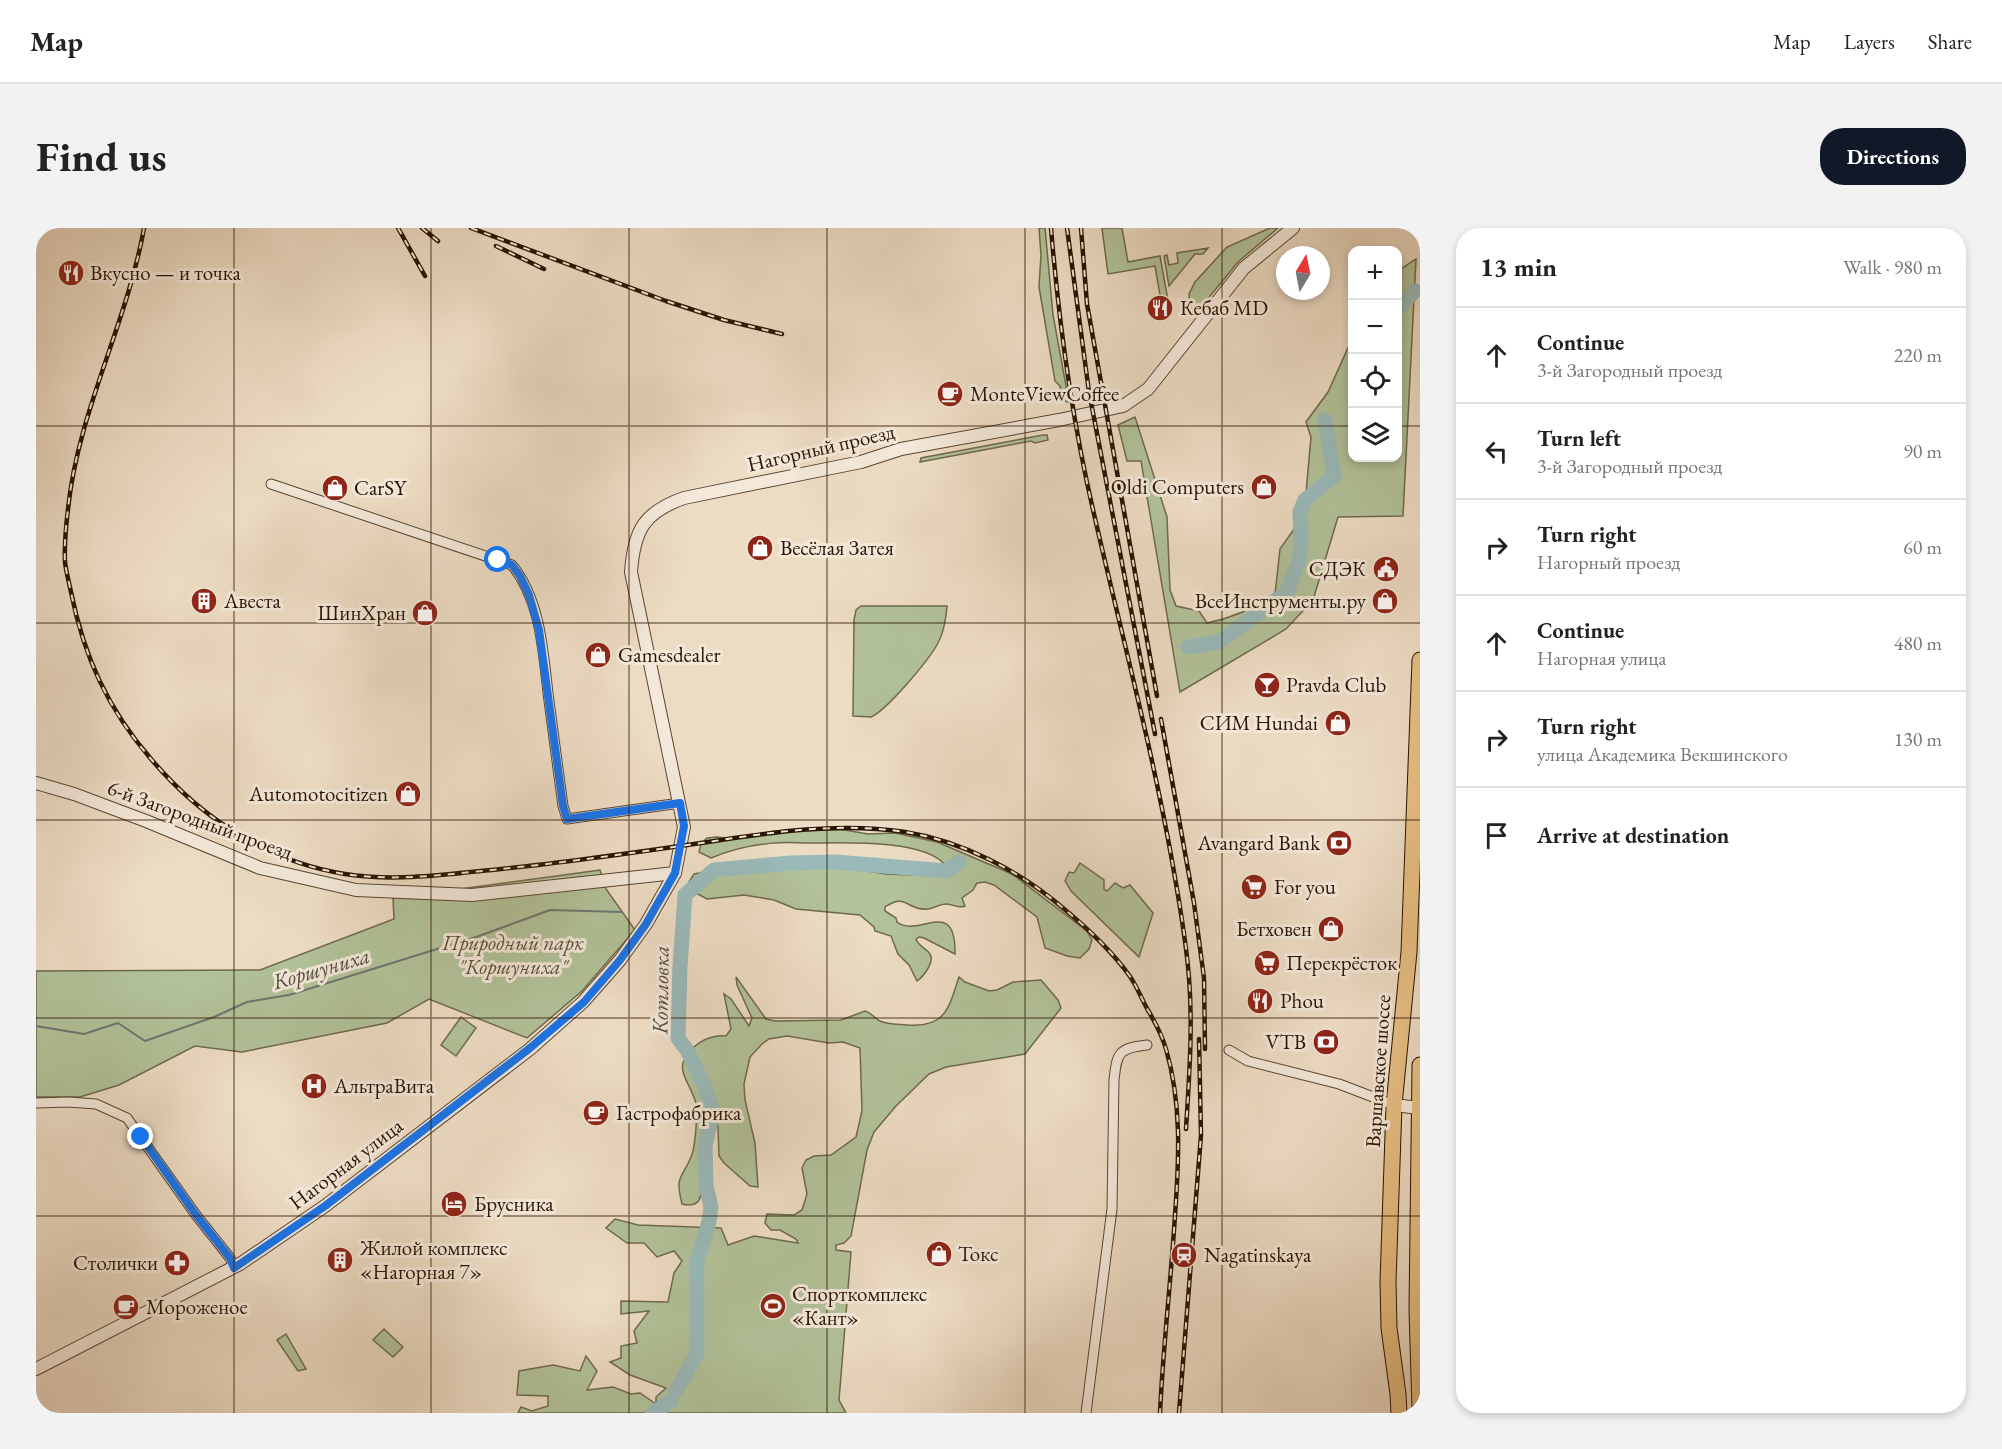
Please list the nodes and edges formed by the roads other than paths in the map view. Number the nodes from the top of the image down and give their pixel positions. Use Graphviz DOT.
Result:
graph roads {
  1 [pos="1293,228"];
  2 [pos="272,484"];
  3 [pos="1420,660"];
  4 [pos="36,783"];
  5 [pos="680,803"];
  6 [pos="675,873"];
  7 [pos="1147,1045"];
  8 [pos="1229,1050"];
  9 [pos="1420,1065"];
  10 [pos="36,1103"];
  11 [pos="1394,1105"];
  12 [pos="1419,1107"];
  13 [pos="234,1268"];
  14 [pos="1419,1310"];
  15 [pos="36,1369"];
  16 [pos="1420,1410"];
  17 [pos="1086,1413"];
  18 [pos="1399,1413"];
  1 -- 5 [label="street, Нагорный проезд"];
  2 -- 5 [label="street"];
  3 -- 11 [label="main road, Варшавское шоссе"];
  4 -- 6 [label="street, 6-й Загородный проезд"];
  5 -- 6 [label="street, Нагорный проезд"];
  6 -- 13 [label="street, Нагорная улица"];
  7 -- 17 [label="street"];
  8 -- 11 [label="street"];
  9 -- 12 [label="main road, Варшавское шоссе"];
  10 -- 13 [label="street"];
  11 -- 12 [label="street"];
  11 -- 18 [label="main road, Варшавское шоссе"];
  12 -- 14 [label="main road, Варшавское шоссе"];
  13 -- 15 [label="street, Нагорная улица"];
  14 -- 16 [label="main road, Варшавское шоссе"];
}
